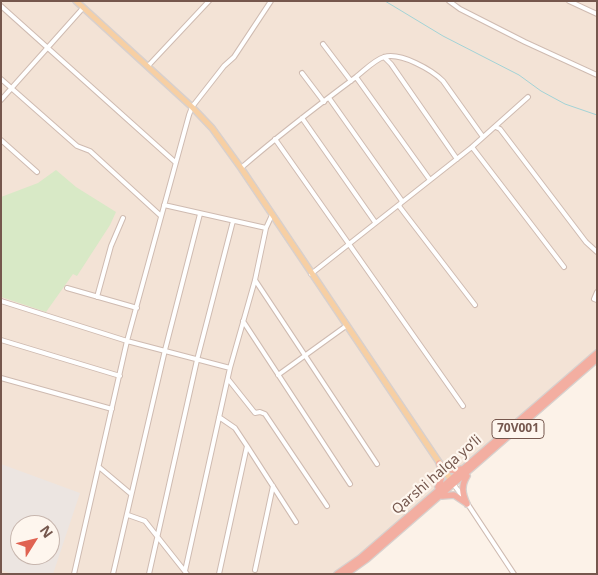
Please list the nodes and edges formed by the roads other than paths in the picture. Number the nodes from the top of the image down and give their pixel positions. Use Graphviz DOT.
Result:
graph roads {
  1 [pos="76,1"];
  2 [pos="209,1"];
  3 [pos="271,1"];
  4 [pos="449,1"];
  5 [pos="569,1"];
  6 [pos="1,6"];
  7 [pos="83,8"];
  8 [pos="597,14"];
  9 [pos="323,44"];
  10 [pos="48,48"];
  11 [pos="384,57"];
  12 [pos="148,66"];
  13 [pos="302,73"];
  14 [pos="597,75"];
  15 [pos="356,77"];
  16 [pos="1,80"];
  17 [pos="351,81"];
  18 [pos="12,89"];
  19 [pos="528,97"];
  20 [pos="329,98"];
  21 [pos="1,100"];
  22 [pos="324,102"];
  23 [pos="192,107"];
  24 [pos="302,118"];
  25 [pos="496,127"];
  26 [pos="483,137"];
  27 [pos="275,139"];
  28 [pos="1,140"];
  29 [pos="472,147"];
  30 [pos="457,159"];
  31 [pos="175,162"];
  32 [pos="241,168"];
  33 [pos="37,172"];
  34 [pos="430,180"];
  35 [pos="402,201"];
  36 [pos="164,205"];
  37 [pos="200,214"];
  38 [pos="272,215"];
  39 [pos="161,216"];
  40 [pos="123,218"];
  41 [pos="233,221"];
  42 [pos="376,222"];
  43 [pos="266,228"];
  44 [pos="348,244"];
  45 [pos="597,252"];
  46 [pos="564,267"];
  47 [pos="311,274"];
  48 [pos="255,280"];
  49 [pos="67,288"];
  50 [pos="597,292"];
  51 [pos="97,297"];
  52 [pos="597,300"];
  53 [pos="1,301"];
  54 [pos="475,305"];
  55 [pos="137,308"];
  56 [pos="243,321"];
  57 [pos="346,326"];
  58 [pos="1,340"];
  59 [pos="127,341"];
  60 [pos="165,350"];
  61 [pos="597,354"];
  62 [pos="306,355"];
  63 [pos="597,359"];
  64 [pos="197,360"];
  65 [pos="230,368"];
  66 [pos="278,375"];
  67 [pos="120,376"];
  68 [pos="1,378"];
  69 [pos="228,379"];
  70 [pos="463,406"];
  71 [pos="112,409"];
  72 [pos="219,417"];
  73 [pos="247,446"];
  74 [pos="439,463"];
  75 [pos="377,464"];
  76 [pos="99,467"];
  77 [pos="468,468"];
  78 [pos="452,482"];
  79 [pos="350,484"];
  80 [pos="273,486"];
  81 [pos="131,494"];
  82 [pos="431,495"];
  83 [pos="438,498"];
  84 [pos="467,504"];
  85 [pos="327,506"];
  86 [pos="128,515"];
  87 [pos="296,522"];
  88 [pos="157,536"];
  89 [pos="254,570"];
  90 [pos="186,572"];
  91 [pos="74,574"];
  92 [pos="113,574"];
  93 [pos="149,574"];
  94 [pos="219,574"];
  95 [pos="338,574"];
  96 [pos="346,574"];
  97 [pos="514,574"];
  1 -- 7 [label="main road"];
  2 -- 12 [label="street"];
  3 -- 23 [label="street"];
  4 -- 14 [label="street"];
  5 -- 8 [label="street"];
  6 -- 10 [label="street"];
  7 -- 10 [label="street"];
  7 -- 12 [label="main road"];
  9 -- 17 [label="street"];
  10 -- 18 [label="street"];
  10 -- 31 [label="street"];
  11 -- 15 [label="street"];
  11 -- 26 [label="street"];
  11 -- 30 [label="street"];
  12 -- 23 [label="main road"];
  13 -- 22 [label="street"];
  15 -- 17 [label="street"];
  15 -- 34 [label="street"];
  16 -- 18 [label="street"];
  17 -- 20 [label="street"];
  18 -- 21 [label="street"];
  18 -- 39 [label="street"];
  19 -- 25 [label="street"];
  20 -- 22 [label="street"];
  20 -- 35 [label="street"];
  22 -- 24 [label="street"];
  23 -- 31 [label="street"];
  23 -- 32 [label="main road"];
  24 -- 27 [label="street"];
  24 -- 42 [label="street"];
  25 -- 26 [label="street"];
  25 -- 45 [label="street"];
  26 -- 29 [label="street"];
  27 -- 32 [label="street"];
  27 -- 44 [label="street"];
  28 -- 33 [label="street"];
  29 -- 30 [label="street"];
  29 -- 46 [label="street"];
  30 -- 34 [label="street"];
  31 -- 36 [label="street"];
  32 -- 38 [label="main road"];
  34 -- 35 [label="street"];
  35 -- 42 [label="street"];
  35 -- 54 [label="street"];
  36 -- 37 [label="street"];
  36 -- 39 [label="street"];
  37 -- 41 [label="street"];
  37 -- 60 [label="street"];
  38 -- 43 [label="street"];
  38 -- 47 [label="main road"];
  39 -- 55 [label="street"];
  40 -- 51 [label="street"];
  41 -- 43 [label="street"];
  41 -- 64 [label="street"];
  42 -- 44 [label="street"];
  43 -- 48 [label="street"];
  44 -- 47 [label="street"];
  44 -- 70 [label="street"];
  47 -- 57 [label="main road"];
  48 -- 56 [label="street"];
  48 -- 62 [label="street"];
  49 -- 51 [label="street"];
  50 -- 52 [label="street"];
  51 -- 55 [label="street"];
  53 -- 59 [label="street"];
  55 -- 59 [label="street"];
  56 -- 65 [label="street"];
  56 -- 66 [label="street"];
  57 -- 62 [label="street"];
  57 -- 74 [label="main road"];
  58 -- 67 [label="street"];
  59 -- 60 [label="street"];
  59 -- 67 [label="street"];
  60 -- 64 [label="street"];
  60 -- 81 [label="street"];
  61 -- 77 [label="highway, Qarshi halqa yoʻli / 70V001"];
  62 -- 66 [label="street"];
  62 -- 75 [label="street"];
  63 -- 77 [label="highway, Qarshi halqa yoʻli / 70V001"];
  64 -- 65 [label="street"];
  64 -- 88 [label="street"];
  65 -- 69 [label="street"];
  66 -- 79 [label="street"];
  67 -- 71 [label="street"];
  68 -- 71 [label="street"];
  69 -- 72 [label="street"];
  69 -- 85 [label="street"];
  71 -- 76 [label="street"];
  72 -- 73 [label="street"];
  72 -- 90 [label="street"];
  73 -- 80 [label="street"];
  73 -- 94 [label="street"];
  74 -- 77 [label="highway"];
  74 -- 78 [label="main road"];
  74 -- 82 [label="highway"];
  76 -- 81 [label="street"];
  76 -- 91 [label="street"];
  77 -- 78 [label="highway, Qarshi halqa yoʻli / 70V001"];
  77 -- 84 [label="highway"];
  78 -- 82 [label="highway, Qarshi halqa yoʻli / 70V001"];
  78 -- 83 [label="highway, Qarshi halqa yoʻli / 70V001"];
  78 -- 84 [label="street"];
  80 -- 87 [label="street"];
  80 -- 89 [label="street"];
  81 -- 86 [label="street"];
  82 -- 95 [label="highway, Qarshi halqa yoʻli / 70V001"];
  83 -- 84 [label="highway"];
  83 -- 96 [label="highway, Qarshi halqa yoʻli / 70V001"];
  84 -- 97 [label="street"];
  86 -- 88 [label="street"];
  86 -- 92 [label="street"];
  88 -- 90 [label="street"];
  88 -- 93 [label="street"];
}
